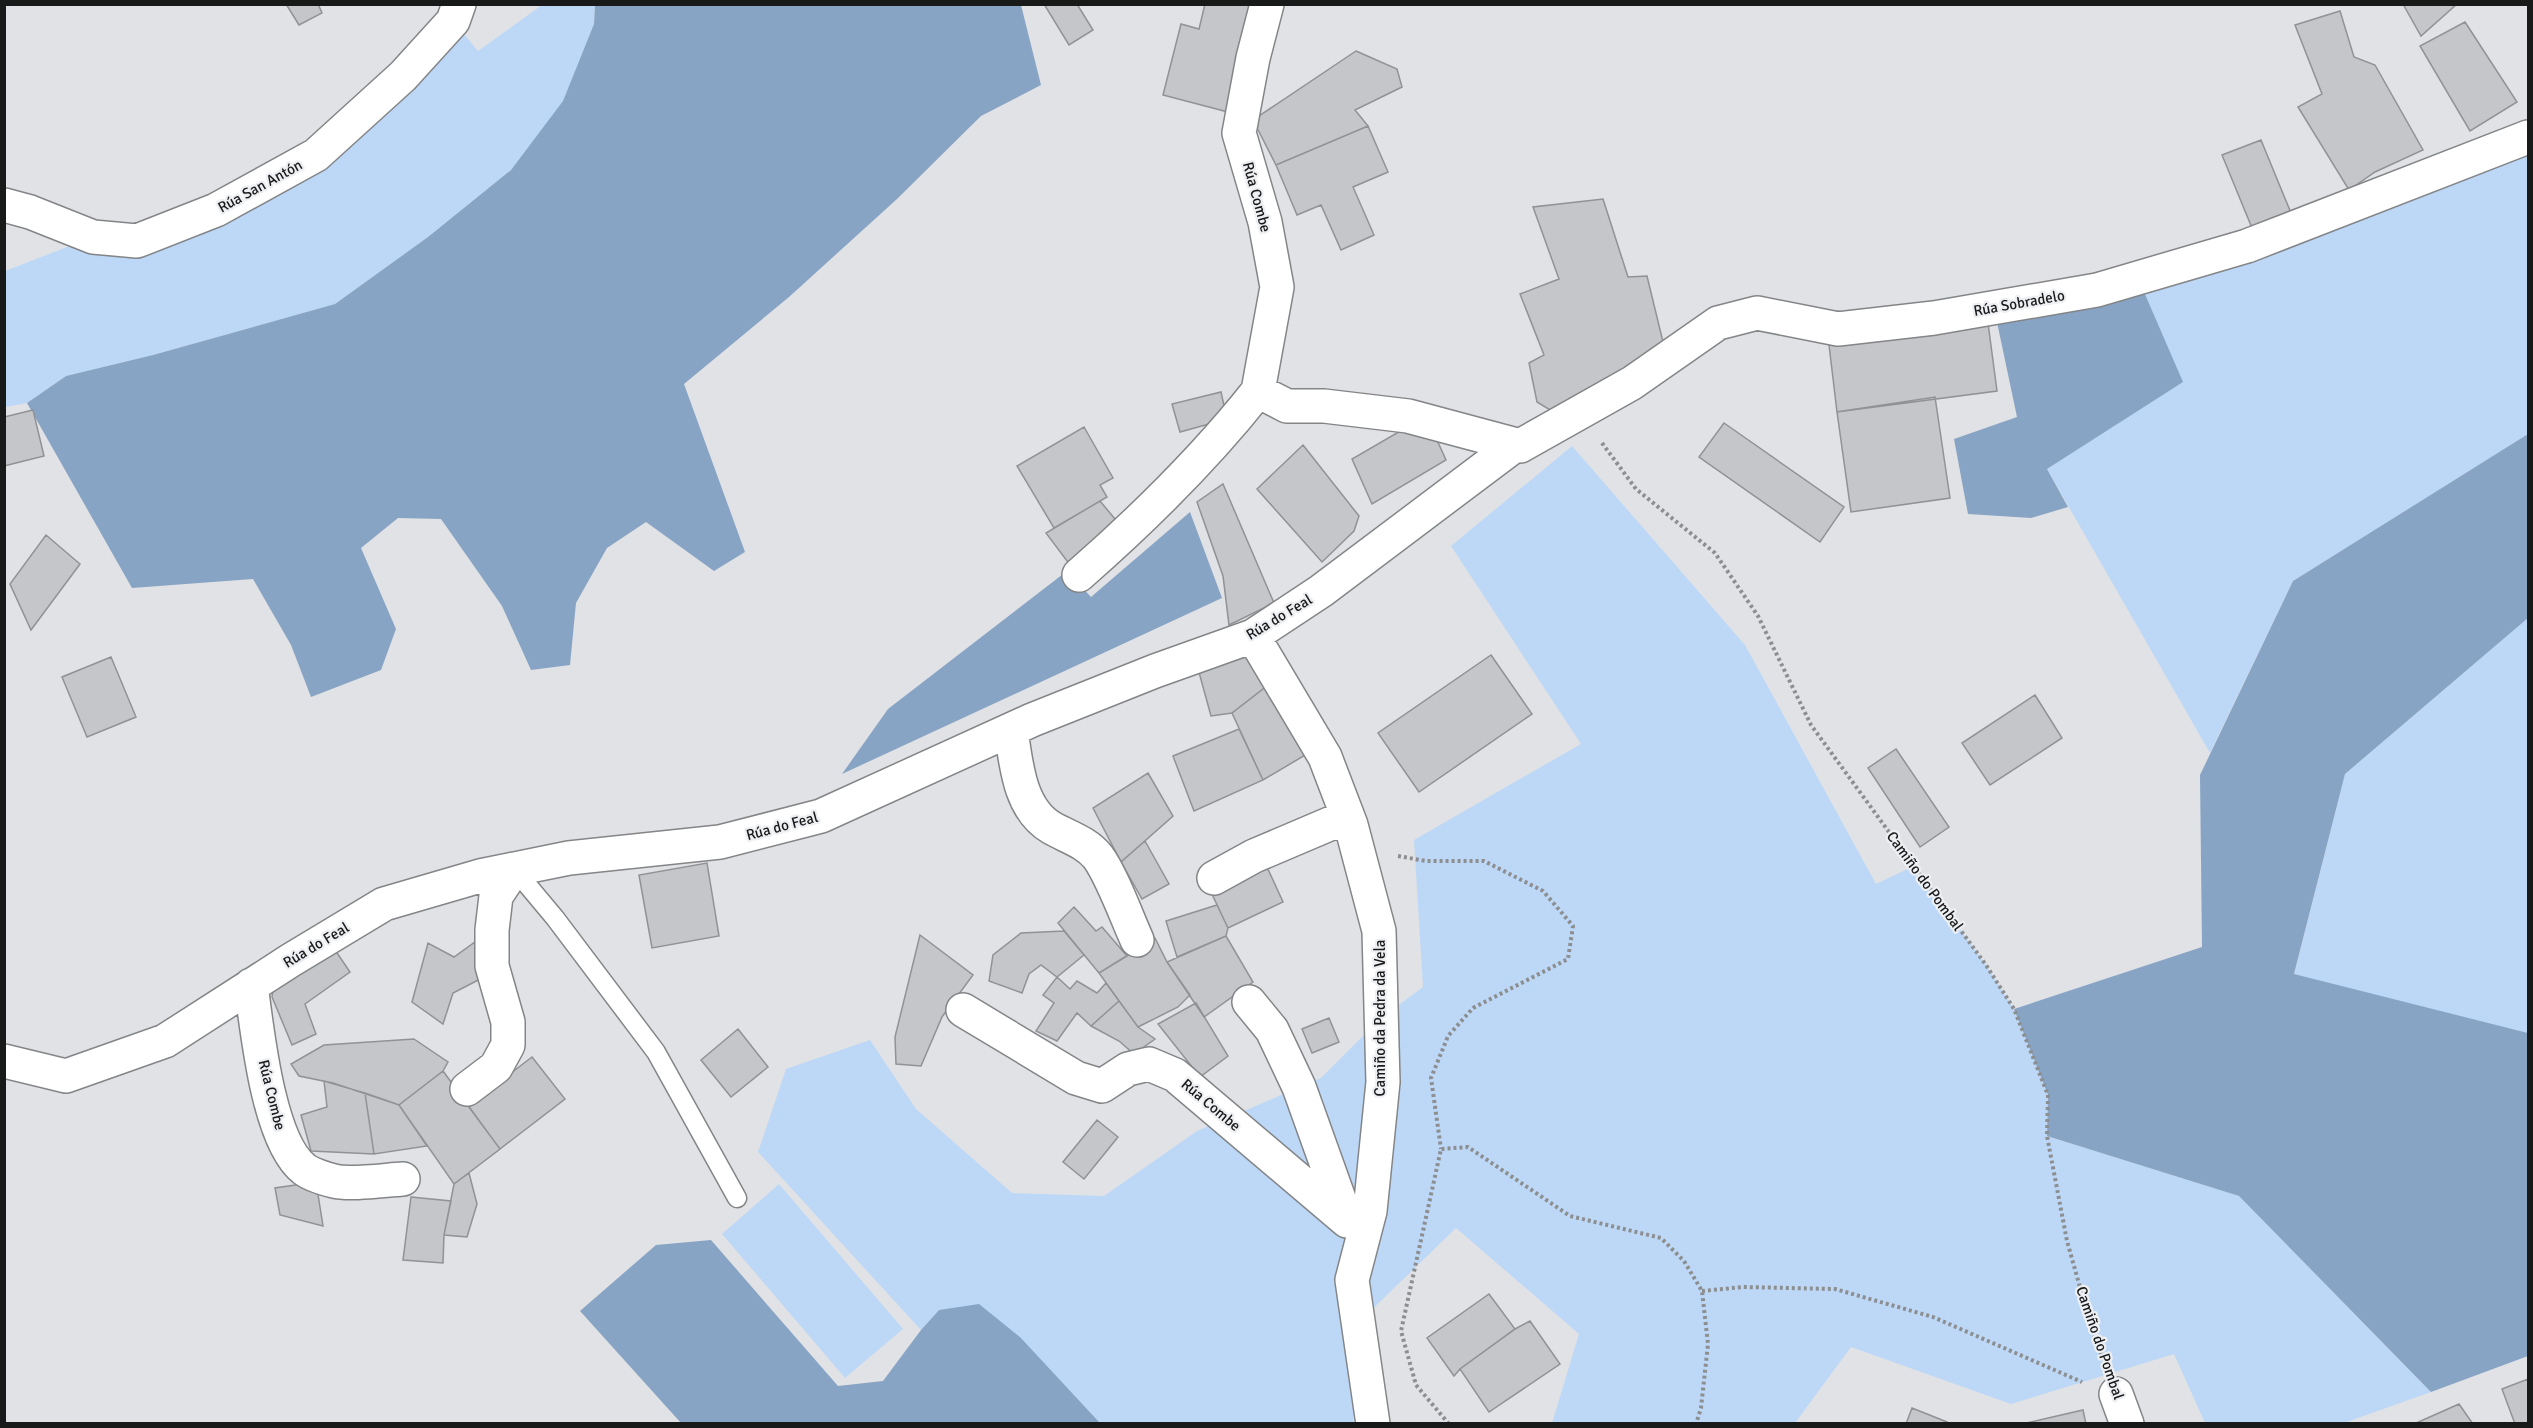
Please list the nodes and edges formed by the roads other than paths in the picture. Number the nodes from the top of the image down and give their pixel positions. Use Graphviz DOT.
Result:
graph roads {
  1 [pos="459,4"];
  2 [pos="1267,4"];
  3 [pos="2529,136"];
  4 [pos="4,206"];
  5 [pos="1258,392"];
  6 [pos="1518,445"];
  7 [pos="1079,575"];
  8 [pos="1253,636"];
  9 [pos="1011,730"];
  10 [pos="1351,825"];
  11 [pos="514,869"];
  12 [pos="1214,878"];
  13 [pos="1137,940"];
  14 [pos="251,985"];
  15 [pos="1250,1002"];
  16 [pos="963,1010"];
  17 [pos="4,1061"];
  18 [pos="467,1089"];
  19 [pos="403,1179"];
  20 [pos="737,1198"];
  21 [pos="1347,1221"];
  22 [pos="1359,1253"];
  23 [pos="1372,1424"];
  1 -- 4 [label="street, Rúa San Antón"];
  2 -- 5 [label="street, Rúa Combe"];
  3 -- 6 [label="street, Rúa Sobradelo"];
  5 -- 6 [label="street"];
  5 -- 7 [label="street, Rúa Combe"];
  6 -- 8 [label="street, Rúa do Feal"];
  8 -- 9 [label="street, Rúa do Feal"];
  8 -- 10 [label="street, Camiño da Pedra da Vela"];
  9 -- 11 [label="street, Rúa do Feal"];
  9 -- 13 [label="street"];
  10 -- 12 [label="street"];
  10 -- 22 [label="street, Camiño da Pedra da Vela"];
  11 -- 14 [label="street, Rúa do Feal"];
  11 -- 18 [label="street"];
  11 -- 20 [label="lane"];
  14 -- 17 [label="street, Rúa do Feal"];
  14 -- 19 [label="street, Rúa Combe"];
  15 -- 21 [label="street, Rúa Combe"];
  16 -- 21 [label="street, Rúa Combe"];
  21 -- 22 [label="street, Rúa Combe"];
  22 -- 23 [label="street, Camiño da Pedra da Vela"];
}
